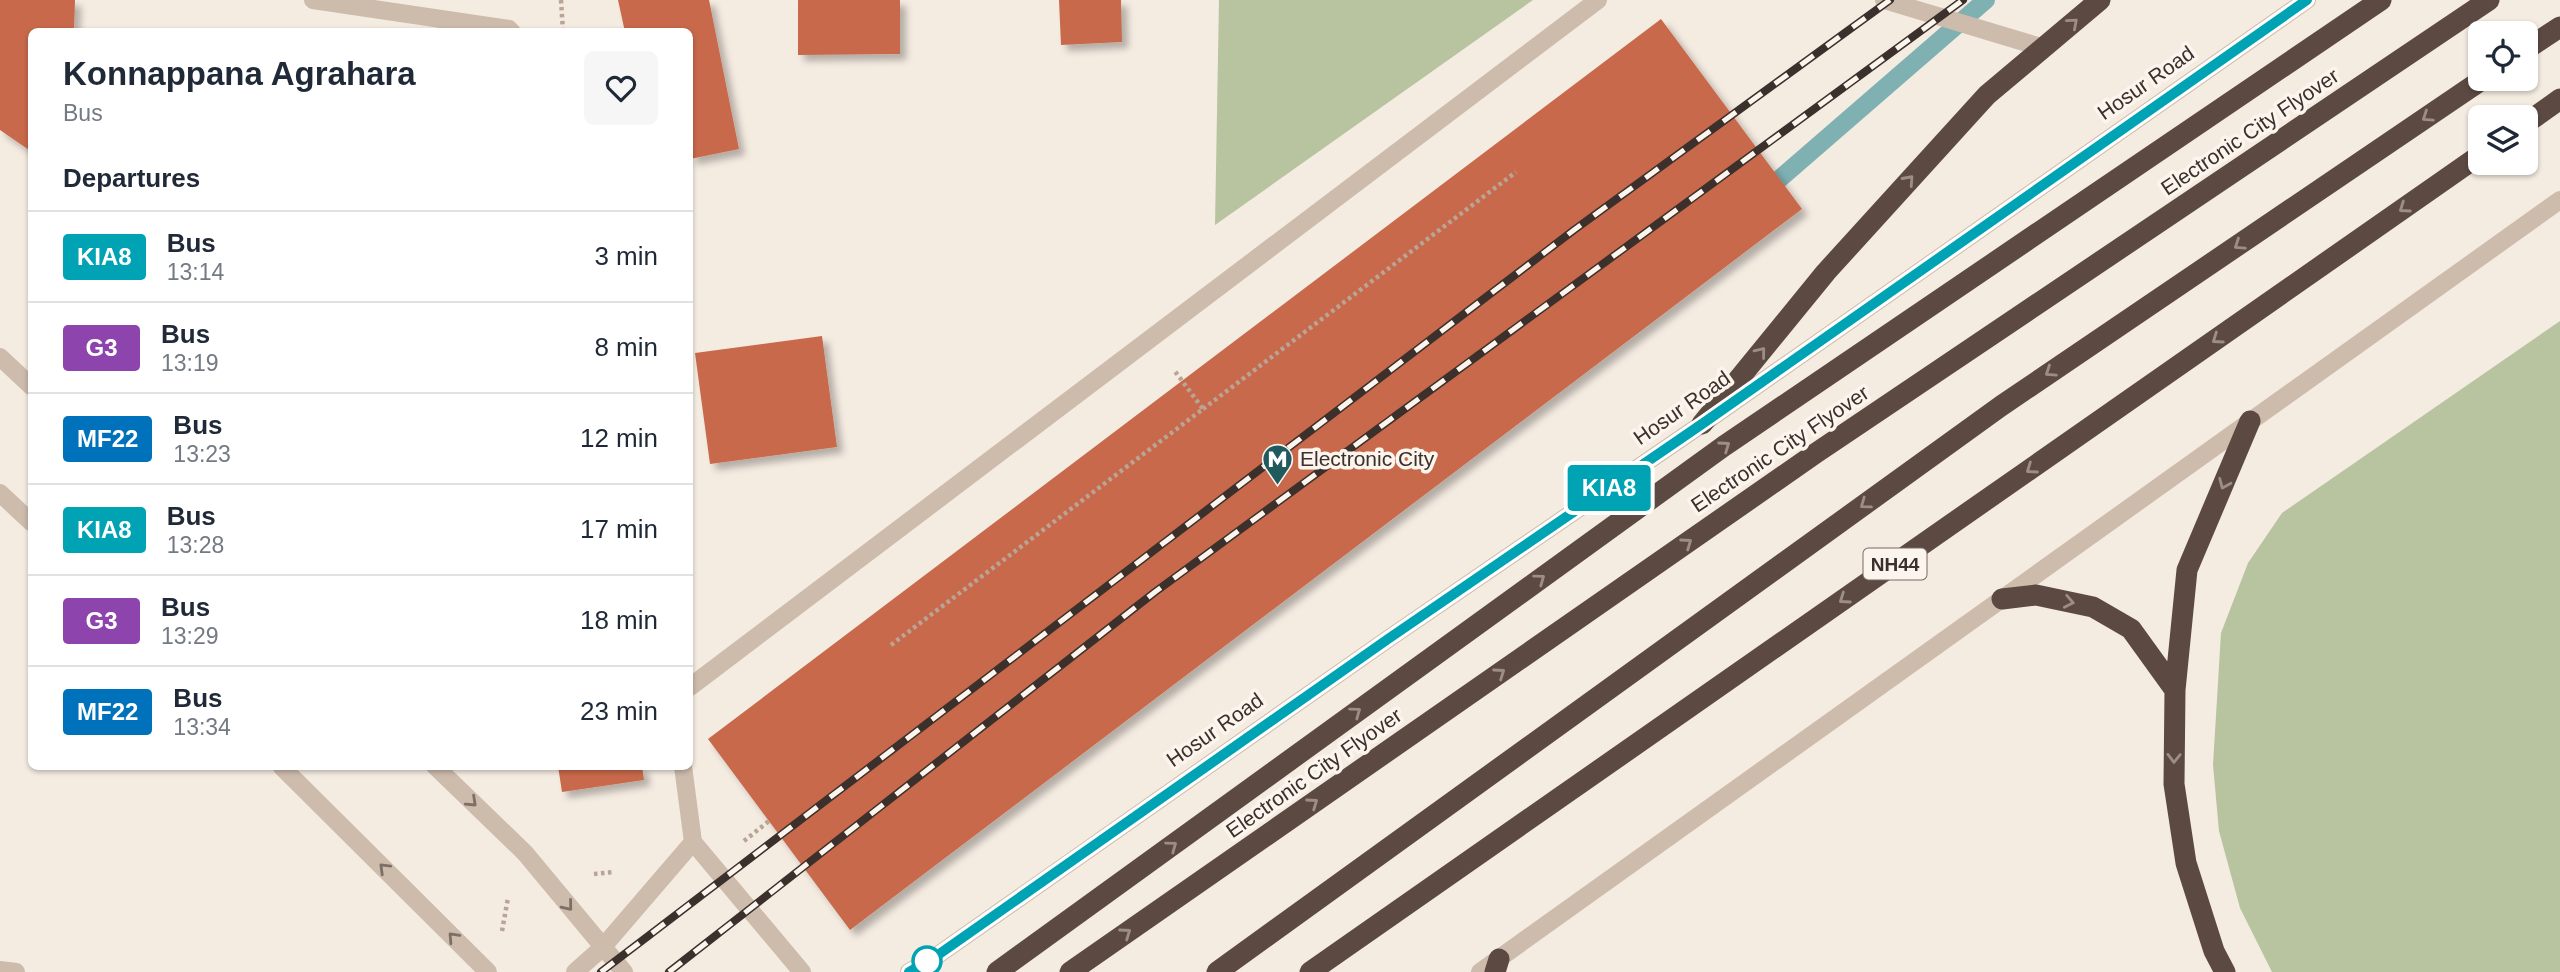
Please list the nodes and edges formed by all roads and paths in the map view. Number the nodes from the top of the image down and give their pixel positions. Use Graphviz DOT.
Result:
graph roads {
  1 [pos="313,0"];
  2 [pos="561,0"];
  3 [pos="1598,0"];
  4 [pos="1884,0"];
  5 [pos="2100,0"];
  6 [pos="2307,0"];
  7 [pos="2381,0"];
  8 [pos="2489,0"];
  9 [pos="2560,27"];
  10 [pos="502,28"];
  11 [pos="563,28"];
  12 [pos="2538,41"];
  13 [pos="2044,48"];
  14 [pos="2468,89"];
  15 [pos="2560,99"];
  16 [pos="2538,115"];
  17 [pos="2468,163"];
  18 [pos="1516,172"];
  19 [pos="2560,200"];
  20 [pos="1150,338"];
  21 [pos="0,357"];
  22 [pos="28,383"];
  23 [pos="1203,409"];
  24 [pos="2250,421"];
  25 [pos="1702,424"];
  26 [pos="0,493"];
  27 [pos="28,519"];
  28 [pos="2001,599"];
  29 [pos="891,645"];
  30 [pos="693,685"];
  31 [pos="2175,690"];
  32 [pos="285,770"];
  33 [pos="439,770"];
  34 [pos="684,770"];
  35 [pos="693,842"];
  36 [pos="602,948"];
  37 [pos="1497,965"];
  38 [pos="471,966"];
  39 [pos="0,970"];
  40 [pos="16,972"];
  41 [pos="488,972"];
  42 [pos="575,972"];
  43 [pos="624,972"];
  44 [pos="802,972"];
  45 [pos="909,972"];
  46 [pos="998,972"];
  47 [pos="1070,972"];
  48 [pos="1217,972"];
  49 [pos="1310,972"];
  50 [pos="1480,972"];
  51 [pos="2225,972"];
  1 -- 10 [label="street"];
  2 -- 11 [label="path"];
  3 -- 20 [label="street"];
  4 -- 13 [label="street"];
  13 -- 5 [label="highway, one-way"];
  6 -- 25 [label="street, Hosur Road"];
  46 -- 7 [label="highway, one-way"];
  47 -- 8 [label="highway, Electronic City Flyover, one-way"];
  9 -- 12 [label="highway"];
  25 -- 13 [label="highway, one-way"];
  14 -- 48 [label="highway, one-way"];
  15 -- 16 [label="highway"];
  17 -- 49 [label="highway, NH44, one-way"];
  18 -- 23 [label="path"];
  19 -- 24 [label="street"];
  20 -- 23 [label="path"];
  20 -- 30 [label="street"];
  21 -- 22 [label="street"];
  23 -- 29 [label="path"];
  24 -- 28 [label="street"];
  24 -- 31 [label="highway, one-way"];
  25 -- 45 [label="street, Hosur Road"];
  26 -- 27 [label="street"];
  28 -- 31 [label="highway, one-way"];
  28 -- 37 [label="street"];
  31 -- 51 [label="highway, one-way"];
  38 -- 32 [label="street, one-way"];
  33 -- 36 [label="street, one-way"];
  34 -- 35 [label="street"];
  35 -- 36 [label="street"];
  35 -- 44 [label="street"];
  36 -- 42 [label="street"];
  36 -- 43 [label="street"];
  37 -- 50 [label="street"];
  38 -- 41 [label="street"];
  39 -- 40 [label="street"];
}
